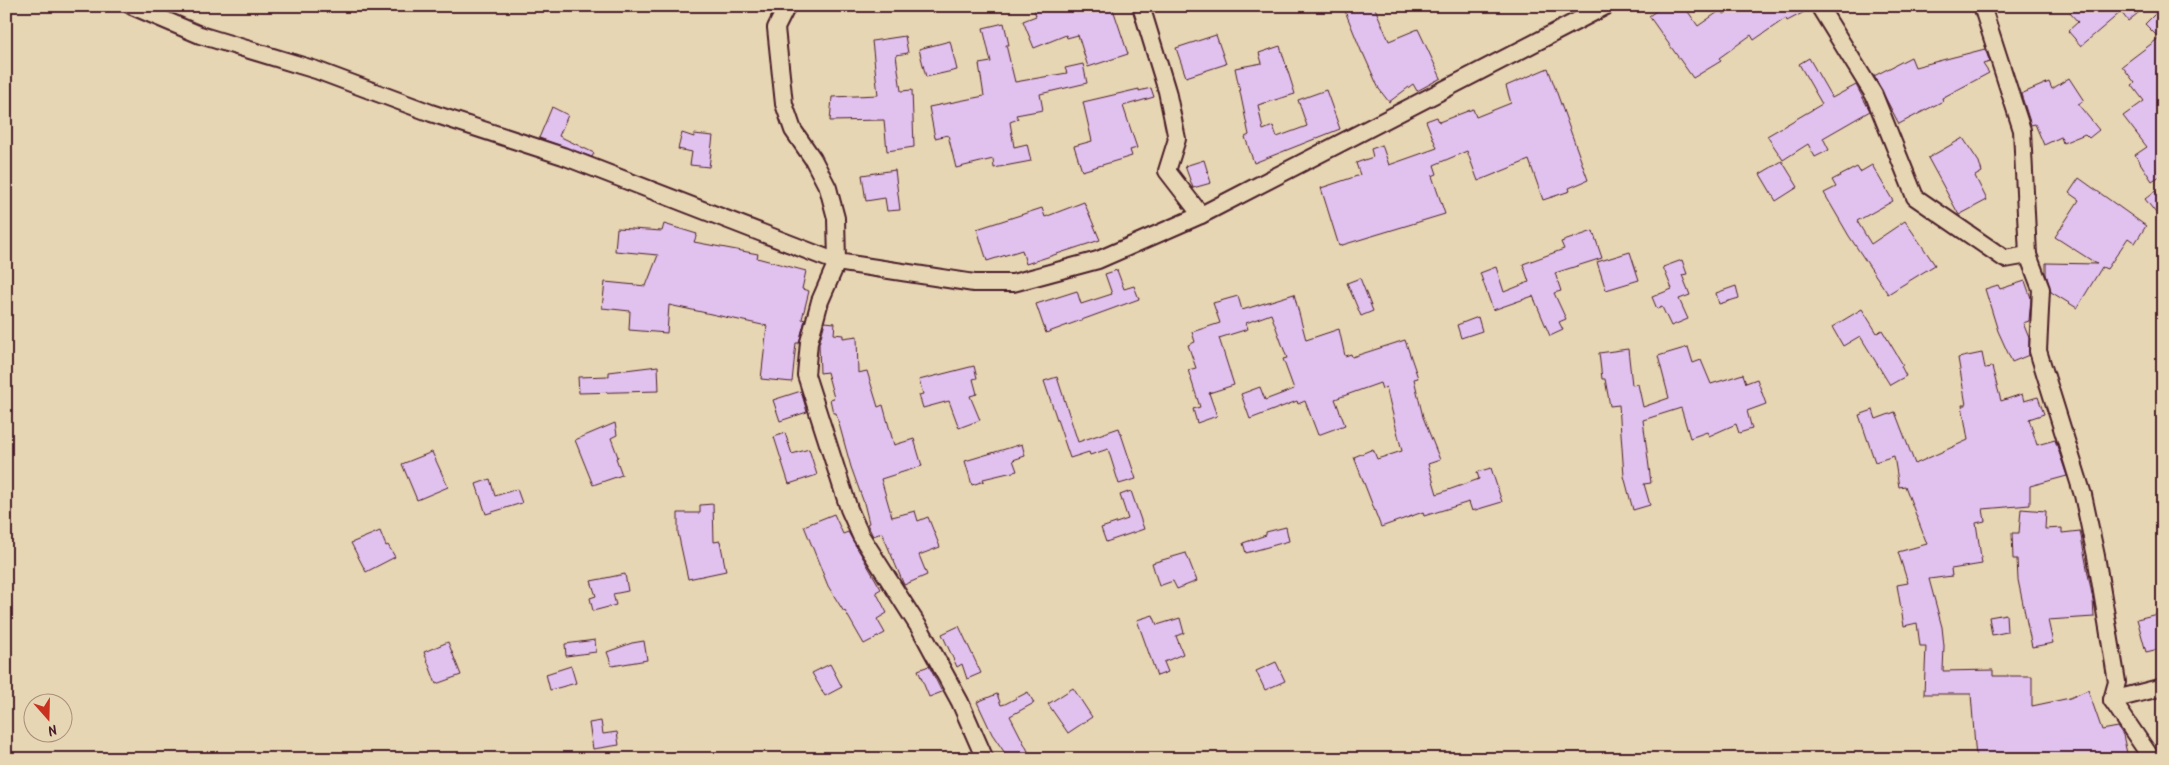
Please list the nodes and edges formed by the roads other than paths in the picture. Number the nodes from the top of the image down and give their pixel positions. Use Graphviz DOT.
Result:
graph roads {
  1 [pos="132,6"];
  2 [pos="788,6"];
  3 [pos="1141,6"];
  4 [pos="1606,6"];
  5 [pos="1819,6"];
  6 [pos="1982,6"];
  7 [pos="1201,215"];
  8 [pos="2028,255"];
  9 [pos="837,262"];
  10 [pos="2163,687"];
  11 [pos="2112,700"];
  12 [pos="985,759"];
  13 [pos="2152,759"];
  1 -- 9 [label="street"];
  2 -- 9 [label="street"];
  3 -- 7 [label="street"];
  4 -- 7 [label="street"];
  5 -- 8 [label="street"];
  6 -- 8 [label="street"];
  7 -- 9 [label="street"];
  8 -- 11 [label="street"];
  9 -- 12 [label="street"];
  10 -- 11 [label="street"];
  11 -- 13 [label="street"];
}
